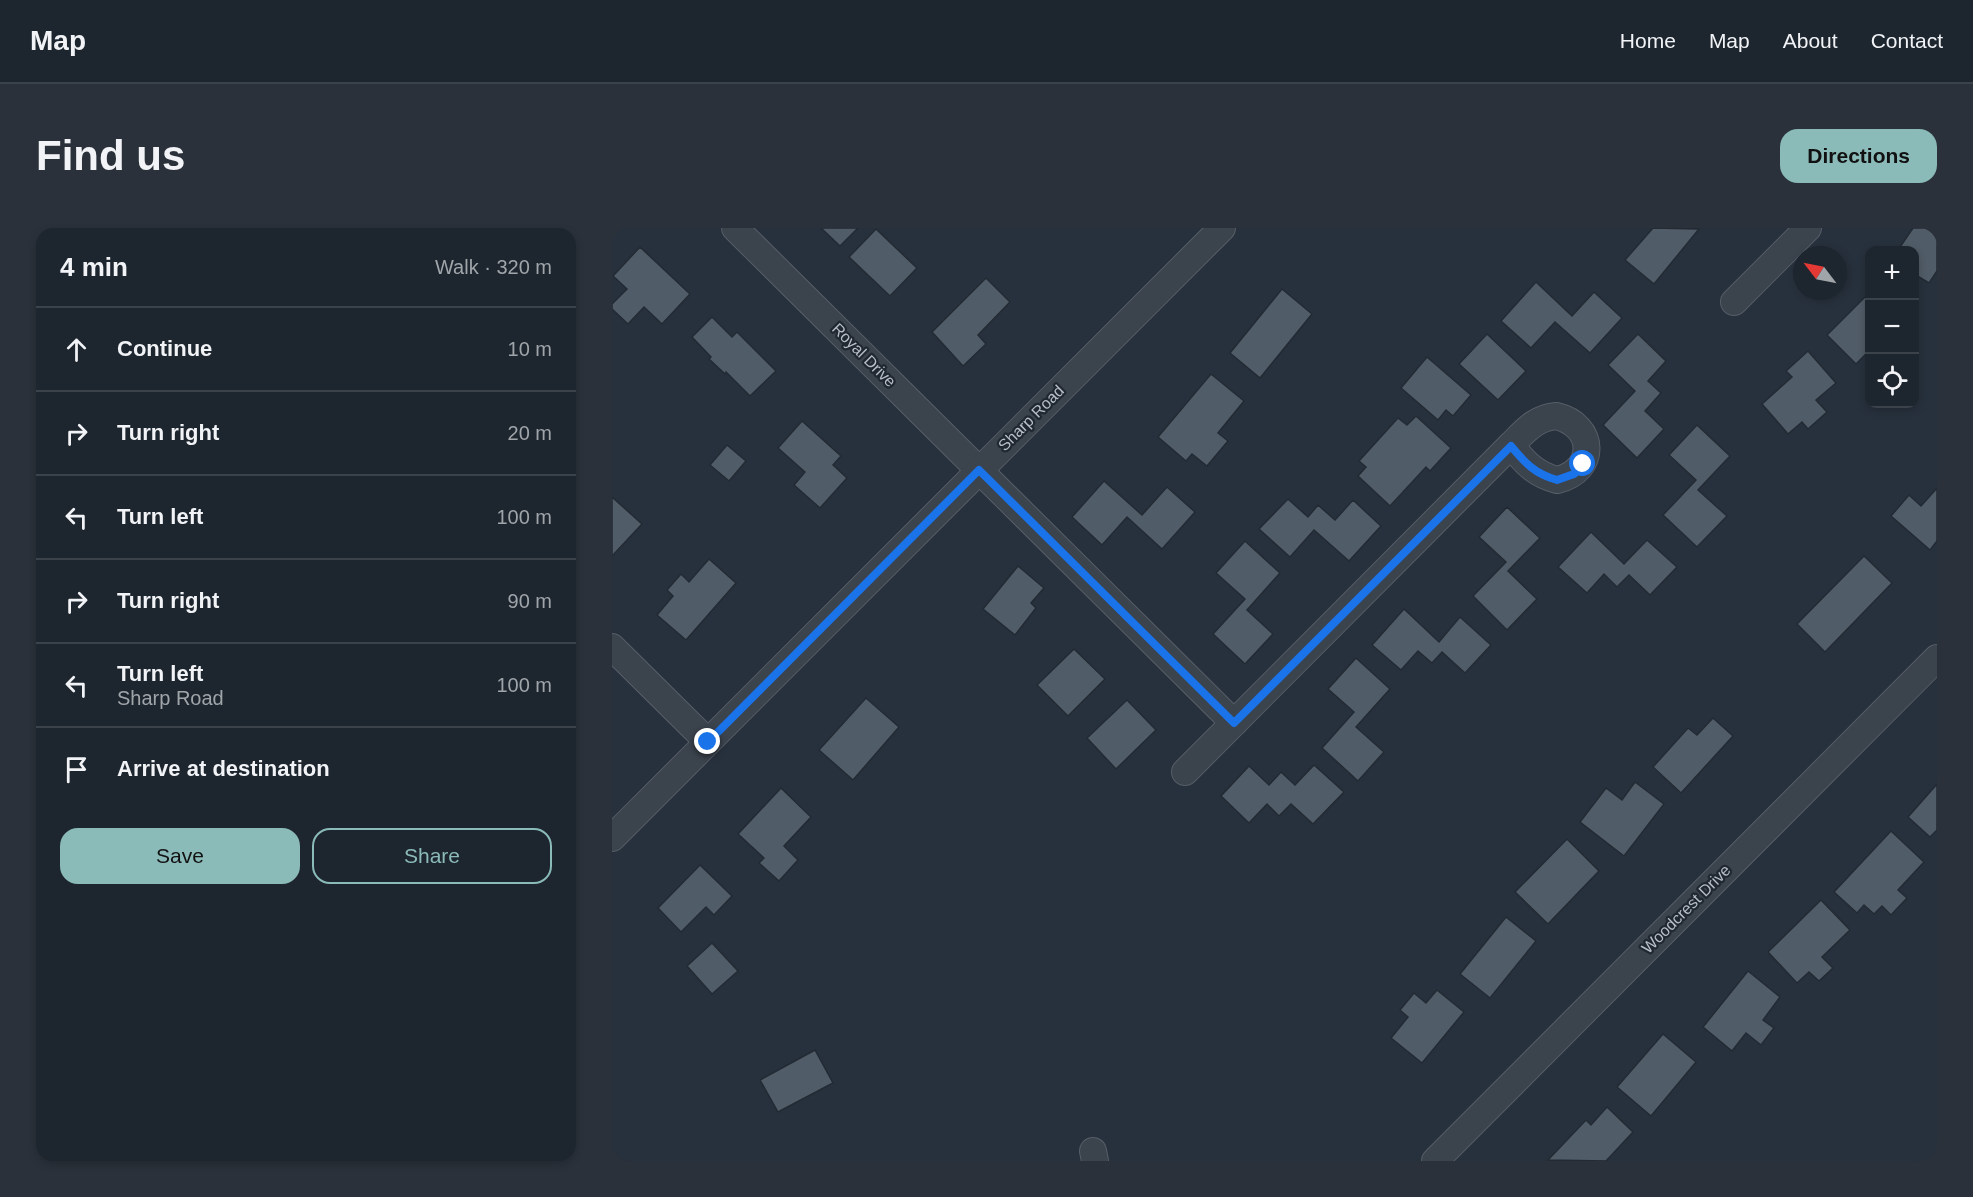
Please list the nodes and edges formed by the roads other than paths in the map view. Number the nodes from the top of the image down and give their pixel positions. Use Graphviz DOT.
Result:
graph roads {
  1 [pos="1222,228"];
  2 [pos="1808,228"];
  3 [pos="741,234"];
  4 [pos="1734,302"];
  5 [pos="1511,446"];
  6 [pos="979,470"];
  7 [pos="612,647"];
  8 [pos="1937,658"];
  9 [pos="1234,723"];
  10 [pos="708,742"];
  11 [pos="1185,772"];
  12 [pos="612,838"];
  13 [pos="1435,1161"];
  1 -- 6 [label="street, Sharp Road"];
  2 -- 4 [label="street"];
  3 -- 6 [label="street, Royal Drive"];
  5 -- 9 [label="street"];
  6 -- 9 [label="street, Royal Drive"];
  6 -- 10 [label="street, Sharp Road"];
  7 -- 10 [label="street"];
  8 -- 13 [label="street, Woodcrest Drive"];
  9 -- 11 [label="street"];
  10 -- 12 [label="street, Sharp Road"];
}
